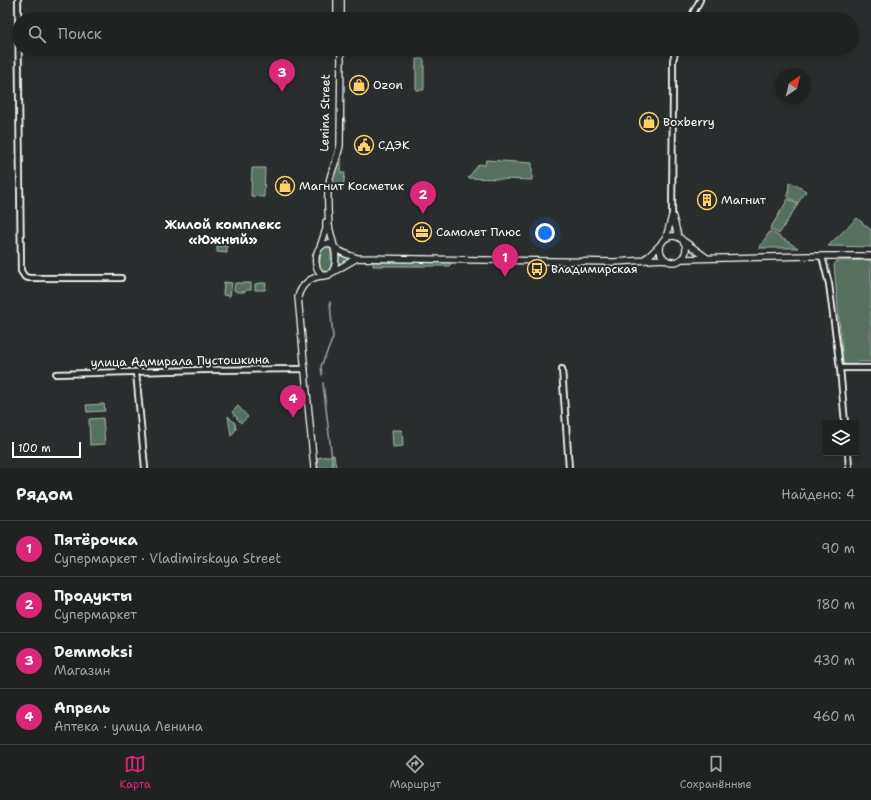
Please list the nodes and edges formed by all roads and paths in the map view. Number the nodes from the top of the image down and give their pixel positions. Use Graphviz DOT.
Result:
graph roads {
  1 [pos="18,0"];
  2 [pos="338,0"];
  3 [pos="341,0"];
  4 [pos="700,0"];
  5 [pos="18,12"];
  6 [pos="337,12"];
  7 [pos="341,12"];
  8 [pos="694,12"];
  9 [pos="19,56"];
  10 [pos="337,56"];
  11 [pos="341,56"];
  12 [pos="674,56"];
  13 [pos="672,216"];
  14 [pos="678,236"];
  15 [pos="666,238"];
  16 [pos="685,242"];
  17 [pos="661,244"];
  18 [pos="320,247"];
  19 [pos="334,247"];
  20 [pos="822,256"];
  21 [pos="871,256"];
  22 [pos="357,258"];
  23 [pos="707,258"];
  24 [pos="664,259"];
  25 [pos="682,259"];
  26 [pos="642,260"];
  27 [pos="316,266"];
  28 [pos="332,272"];
  29 [pos="324,276"];
  30 [pos="121,278"];
  31 [pos="313,278"];
  32 [pos="840,368"];
  33 [pos="871,368"];
  34 [pos="305,369"];
  35 [pos="562,369"];
  36 [pos="136,372"];
  37 [pos="56,374"];
  38 [pos="845,420"];
  39 [pos="848,456"];
  40 [pos="145,468"];
  41 [pos="314,468"];
  42 [pos="569,468"];
  43 [pos="849,468"];
  1 -- 5 [label="street"];
  2 -- 6 [label="street"];
  3 -- 7 [label="street"];
  4 -- 8 [label="street"];
  9 -- 30 [label="street"];
  10 -- 18 [label="street, Lenina Street"];
  11 -- 19 [label="street, Lenina Street"];
  12 -- 13 [label="street"];
  13 -- 14 [label="street"];
  13 -- 15 [label="street"];
  14 -- 15 [label="street"];
  14 -- 16 [label="street"];
  15 -- 17 [label="street"];
  16 -- 23 [label="street"];
  16 -- 25 [label="street"];
  17 -- 24 [label="street"];
  17 -- 26 [label="street"];
  18 -- 19 [label="street"];
  18 -- 27 [label="street"];
  19 -- 22 [label="street"];
  19 -- 28 [label="street"];
  20 -- 21 [label="street"];
  20 -- 23 [label="street"];
  20 -- 32 [label="street"];
  22 -- 26 [label="street"];
  22 -- 28 [label="street"];
  23 -- 25 [label="street"];
  24 -- 25 [label="street"];
  24 -- 26 [label="street"];
  27 -- 29 [label="street"];
  27 -- 31 [label="street"];
  28 -- 29 [label="street"];
  29 -- 31 [label="street"];
  31 -- 34 [label="street"];
  32 -- 33 [label="street"];
  32 -- 38 [label="street"];
  34 -- 36 [label="street, улица Адмирала Пустошкина"];
  34 -- 41 [label="street"];
  35 -- 42 [label="street"];
  36 -- 37 [label="street, улица Адмирала Пустошкина"];
  36 -- 40 [label="street"];
  39 -- 43 [label="street"];
}
